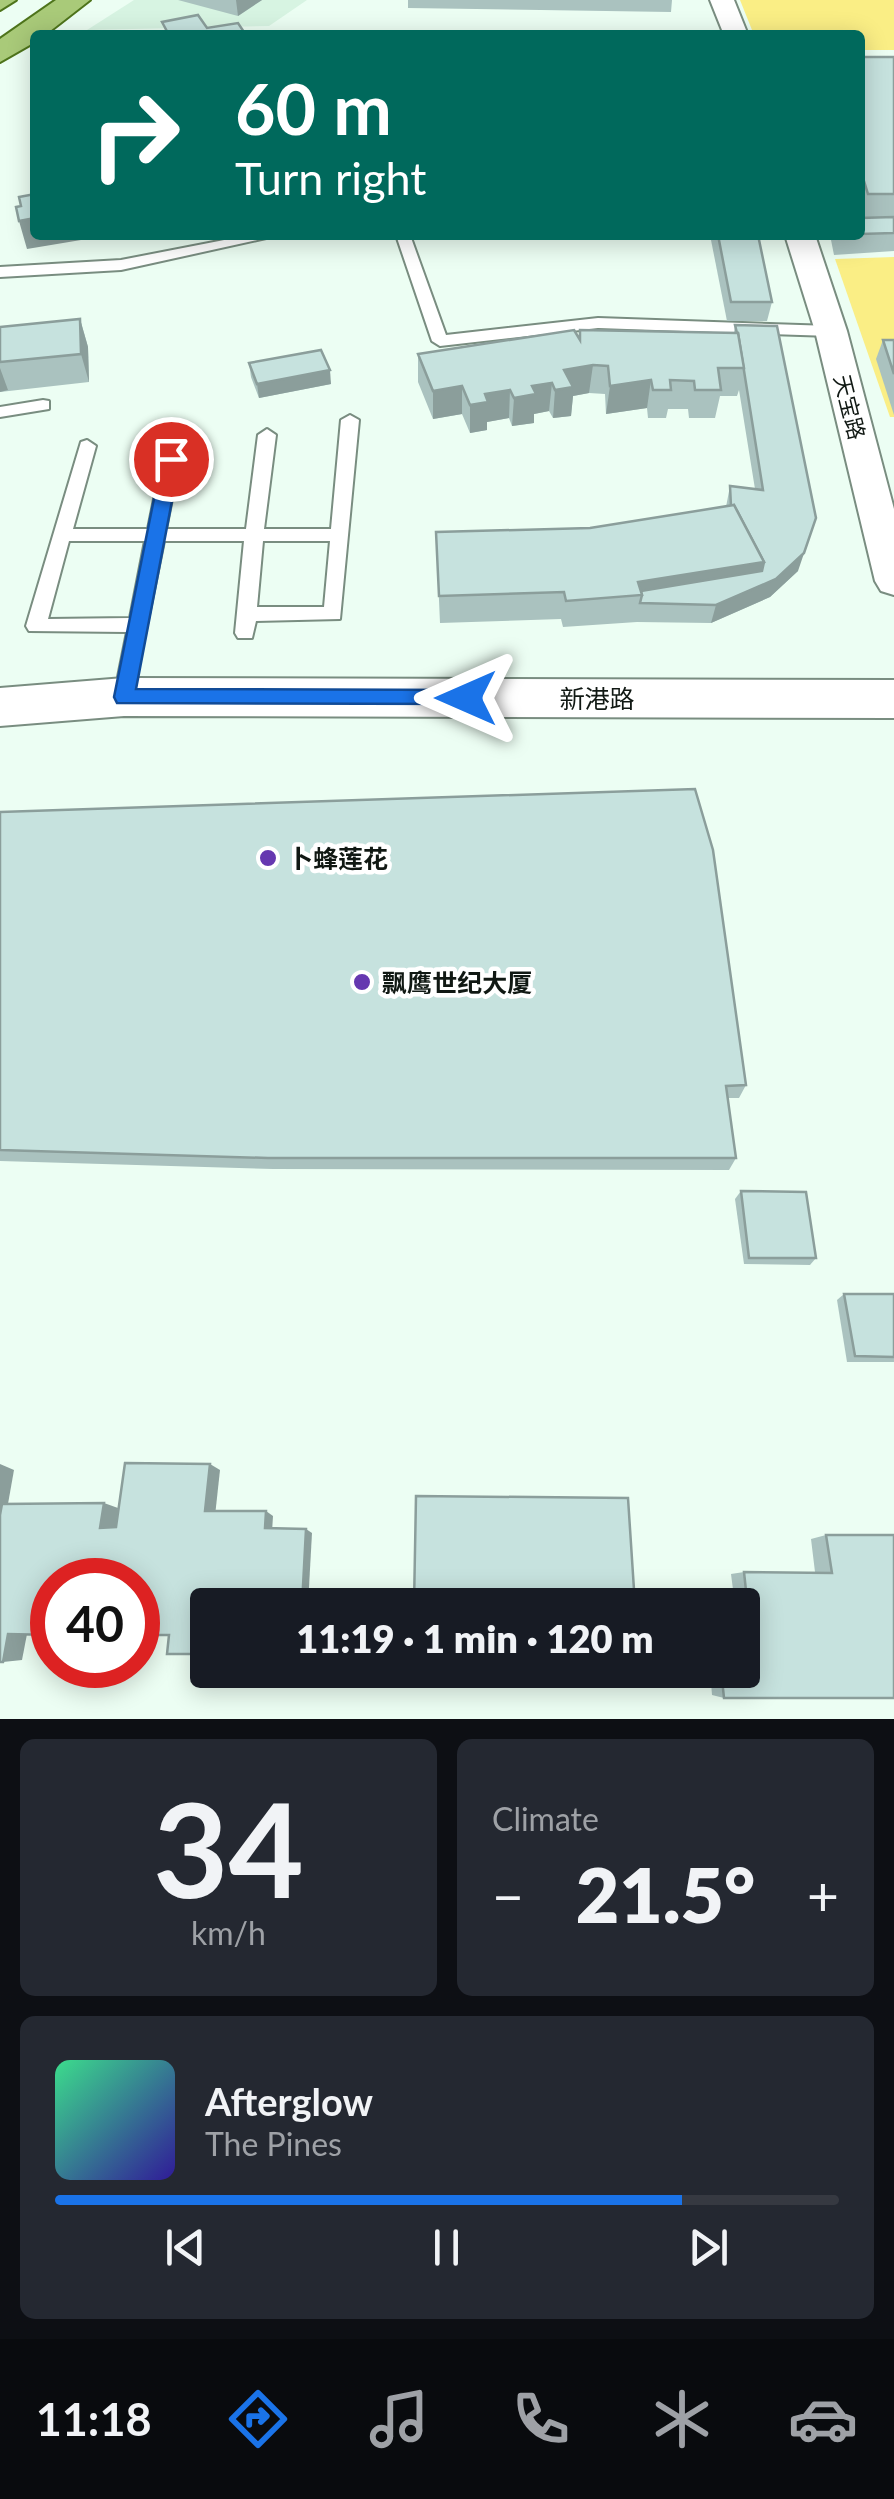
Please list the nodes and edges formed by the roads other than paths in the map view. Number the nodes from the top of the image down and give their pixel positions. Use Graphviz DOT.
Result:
graph roads {
  1 [pos="42,0"];
  2 [pos="75,0"];
  3 [pos="111,0"];
  4 [pos="722,0"];
  5 [pos="0,28"];
  6 [pos="33,30"];
  7 [pos="67,30"];
  8 [pos="734,30"];
  9 [pos="30,32"];
  10 [pos="0,53"];
  11 [pos="30,55"];
  12 [pos="0,75"];
  13 [pos="248,240"];
  14 [pos="405,240"];
  15 [pos="802,240"];
  16 [pos="0,272"];
  17 [pos="830,332"];
  18 [pos="43,405"];
  19 [pos="0,412"];
  20 [pos="350,420"];
  21 [pos="267,435"];
  22 [pos="88,446"];
  23 [pos="171,459"];
  24 [pos="62,535"];
  25 [pos="254,535"];
  26 [pos="154,536"];
  27 [pos="340,536"];
  28 [pos="894,581"];
  29 [pos="138,624"];
  30 [pos="124,697"];
  31 [pos="894,699"];
  32 [pos="0,706"];
  1 -- 5 [label="main road"];
  2 -- 6 [label="main road"];
  3 -- 7 [label="main road"];
  4 -- 8 [label="street"];
  9 -- 10 [label="main road"];
  11 -- 12 [label="main road"];
  13 -- 16 [label="lane"];
  14 -- 17 [label="lane"];
  15 -- 17 [label="street, 天宝路"];
  17 -- 28 [label="street, 天宝路"];
  18 -- 19 [label="lane"];
  20 -- 27 [label="lane"];
  21 -- 25 [label="lane"];
  22 -- 24 [label="lane"];
  23 -- 26 [label="lane"];
  24 -- 26 [label="lane"];
  24 -- 29 [label="lane"];
  25 -- 26 [label="lane"];
  25 -- 27 [label="lane"];
  25 -- 27 [label="lane"];
  26 -- 29 [label="lane"];
  29 -- 30 [label="lane"];
  30 -- 31 [label="street, 新港路"];
  30 -- 32 [label="street, 新港路"];
}
